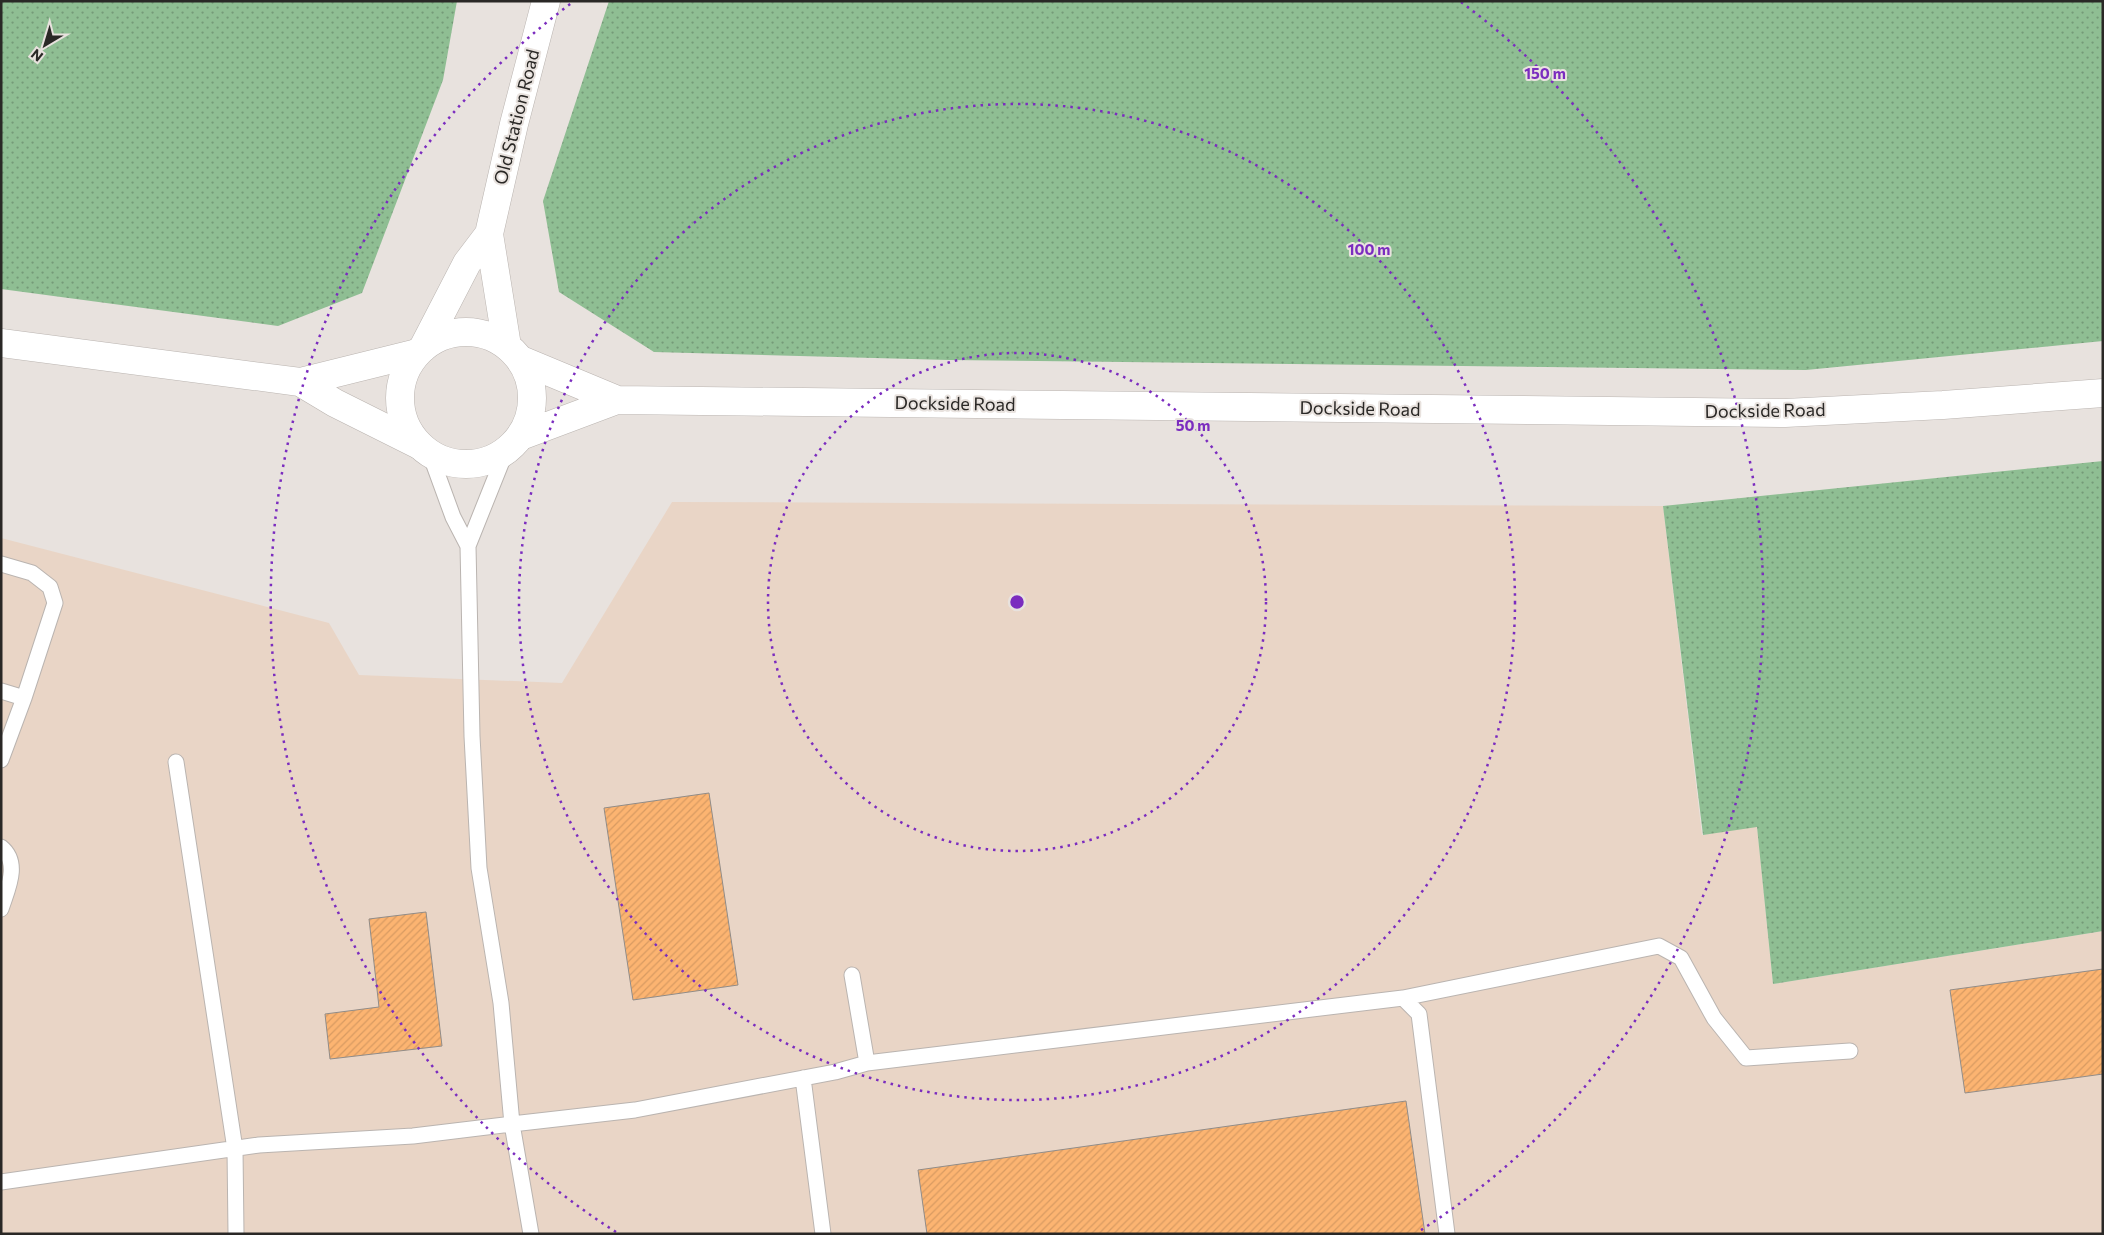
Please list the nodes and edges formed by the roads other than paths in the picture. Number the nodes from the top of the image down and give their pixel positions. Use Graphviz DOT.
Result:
graph roads {
  1 [pos="546,1"];
  2 [pos="489,234"];
  3 [pos="1,343"];
  4 [pos="420,350"];
  5 [pos="514,353"];
  6 [pos="300,382"];
  7 [pos="2103,393"];
  8 [pos="617,400"];
  9 [pos="514,444"];
  10 [pos="425,449"];
  11 [pos="468,546"];
  12 [pos="1,564"];
  13 [pos="1,691"];
  14 [pos="24,698"];
  15 [pos="1,760"];
  16 [pos="176,762"];
  17 [pos="1,847"];
  18 [pos="1,910"];
  19 [pos="852,975"];
  20 [pos="1402,998"];
  21 [pos="1850,1051"];
  22 [pos="867,1063"];
  23 [pos="803,1078"];
  24 [pos="512,1124"];
  25 [pos="235,1149"];
  26 [pos="1,1182"];
  27 [pos="236,1234"];
  28 [pos="531,1234"];
  29 [pos="823,1234"];
  30 [pos="1447,1234"];
  1 -- 2 [label="main road, Old Station Road"];
  2 -- 4 [label="main road, Old Station Road"];
  2 -- 5 [label="main road, Old Station Road"];
  3 -- 6 [label="main road"];
  4 -- 5 [label="main road"];
  4 -- 6 [label="main road"];
  4 -- 10 [label="main road"];
  5 -- 8 [label="main road, Dockside Road"];
  5 -- 9 [label="main road"];
  6 -- 10 [label="main road"];
  7 -- 8 [label="main road, Dockside Road"];
  8 -- 9 [label="main road, Dockside Road"];
  9 -- 10 [label="main road"];
  9 -- 11 [label="lane"];
  10 -- 11 [label="lane"];
  11 -- 24 [label="lane"];
  12 -- 14 [label="lane"];
  13 -- 14 [label="lane"];
  14 -- 15 [label="lane"];
  16 -- 25 [label="lane"];
  17 -- 18 [label="lane"];
  19 -- 22 [label="lane"];
  20 -- 21 [label="lane"];
  20 -- 22 [label="lane"];
  20 -- 30 [label="lane"];
  22 -- 23 [label="lane"];
  23 -- 24 [label="lane"];
  23 -- 29 [label="lane"];
  24 -- 25 [label="lane"];
  24 -- 28 [label="lane"];
  25 -- 26 [label="lane"];
  25 -- 27 [label="lane"];
}
